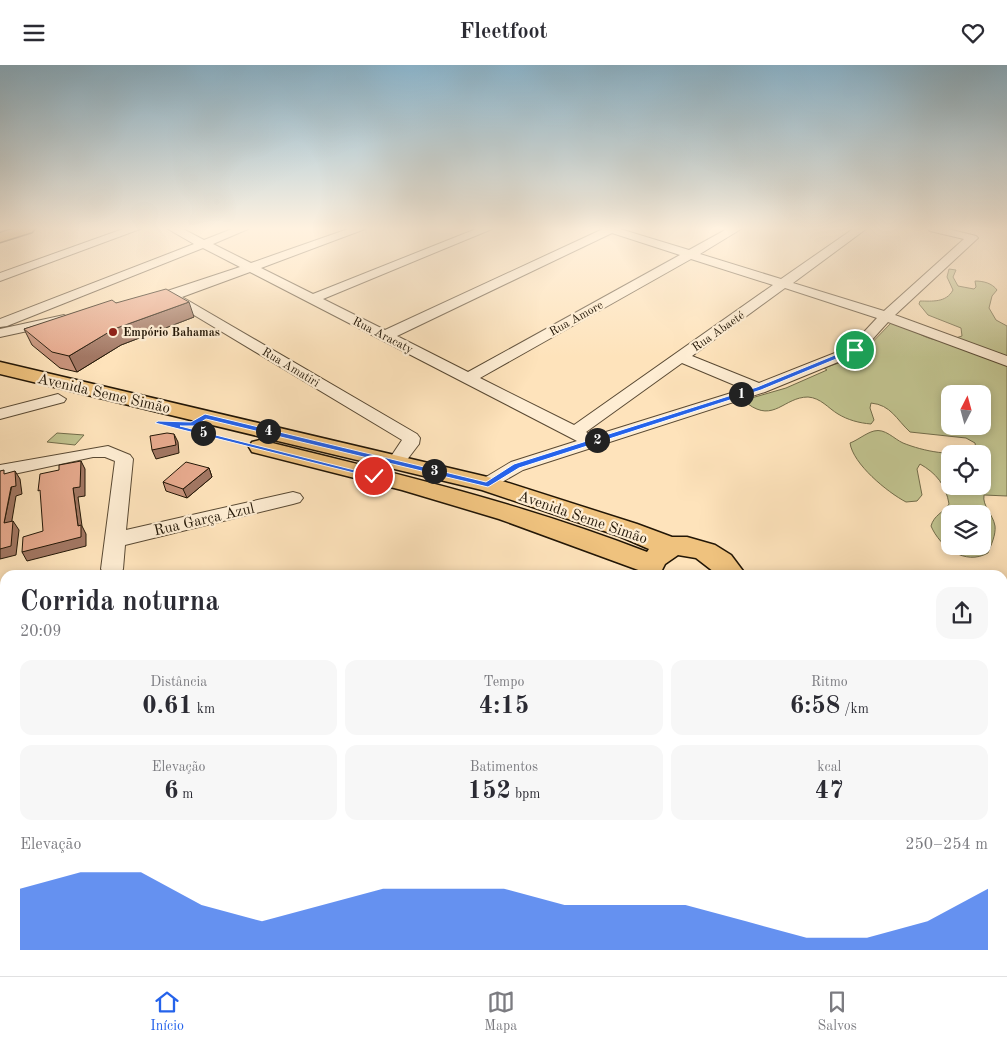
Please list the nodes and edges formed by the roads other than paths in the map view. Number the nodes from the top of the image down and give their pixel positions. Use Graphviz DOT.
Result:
graph roads {
  1 [pos="15,272"];
  2 [pos="131,272"];
  3 [pos="239,272"];
  4 [pos="256,272"];
  5 [pos="380,272"];
  6 [pos="521,272"];
  7 [pos="659,272"];
  8 [pos="745,272"];
  9 [pos="802,272"];
  10 [pos="935,272"];
  11 [pos="0,277"];
  12 [pos="785,284"];
  13 [pos="172,296"];
  14 [pos="312,299"];
  15 [pos="142,303"];
  16 [pos="886,316"];
  17 [pos="76,317"];
  18 [pos="0,324"];
  19 [pos="0,333"];
  20 [pos="931,335"];
  21 [pos="385,336"];
  22 [pos="681,357"];
  23 [pos="1007,361"];
  24 [pos="0,368"];
  25 [pos="1007,373"];
  26 [pos="469,378"];
  27 [pos="0,385"];
  28 [pos="759,389"];
  29 [pos="58,399"];
  30 [pos="0,413"];
  31 [pos="205,417"];
  32 [pos="158,423"];
  33 [pos="583,437"];
  34 [pos="397,461"];
  35 [pos="0,471"];
  36 [pos="488,485"];
  37 [pos="293,498"];
  38 [pos="115,540"];
  39 [pos="658,562"];
  40 [pos="112,569"];
  41 [pos="728,570"];
  1 -- 11 [label="street"];
  2 -- 18 [label="street"];
  3 -- 13 [label="street"];
  4 -- 14 [label="street, Rua Aracaty"];
  5 -- 14 [label="street"];
  6 -- 21 [label="street"];
  7 -- 26 [label="street, Rua Amore"];
  8 -- 12 [label="street"];
  9 -- 12 [label="street, Rua Abaeté"];
  10 -- 16 [label="street"];
  12 -- 16 [label="street"];
  12 -- 22 [label="street, Rua Abaeté"];
  13 -- 15 [label="street"];
  13 -- 34 [label="street, Rua Amatiri"];
  14 -- 21 [label="street, Rua Aracaty"];
  16 -- 20 [label="street"];
  16 -- 28 [label="street"];
  17 -- 19 [label="street"];
  20 -- 23 [label="street"];
  20 -- 25 [label="street"];
  21 -- 26 [label="street, Rua Aracaty"];
  22 -- 28 [label="street"];
  22 -- 33 [label="street, Rua Abaeté"];
  24 -- 31 [label="main road, Avenida Seme Simão"];
  26 -- 33 [label="street, Rua Aracaty"];
  27 -- 29 [label="main road, Avenida Seme Simão"];
  28 -- 33 [label="street"];
  29 -- 30 [label="street"];
  29 -- 32 [label="main road, Avenida Seme Simão"];
  31 -- 32 [label="main road"];
  31 -- 34 [label="main road, Avenida Seme Simão"];
  32 -- 39 [label="main road, Avenida Seme Simão"];
  33 -- 36 [label="street"];
  34 -- 36 [label="main road, Avenida Seme Simão"];
  35 -- 38 [label="street"];
  36 -- 39 [label="main road, Avenida Seme Simão"];
  37 -- 38 [label="street, Rua Garça Azul"];
  38 -- 40 [label="street"];
  39 -- 41 [label="main road"];
}
